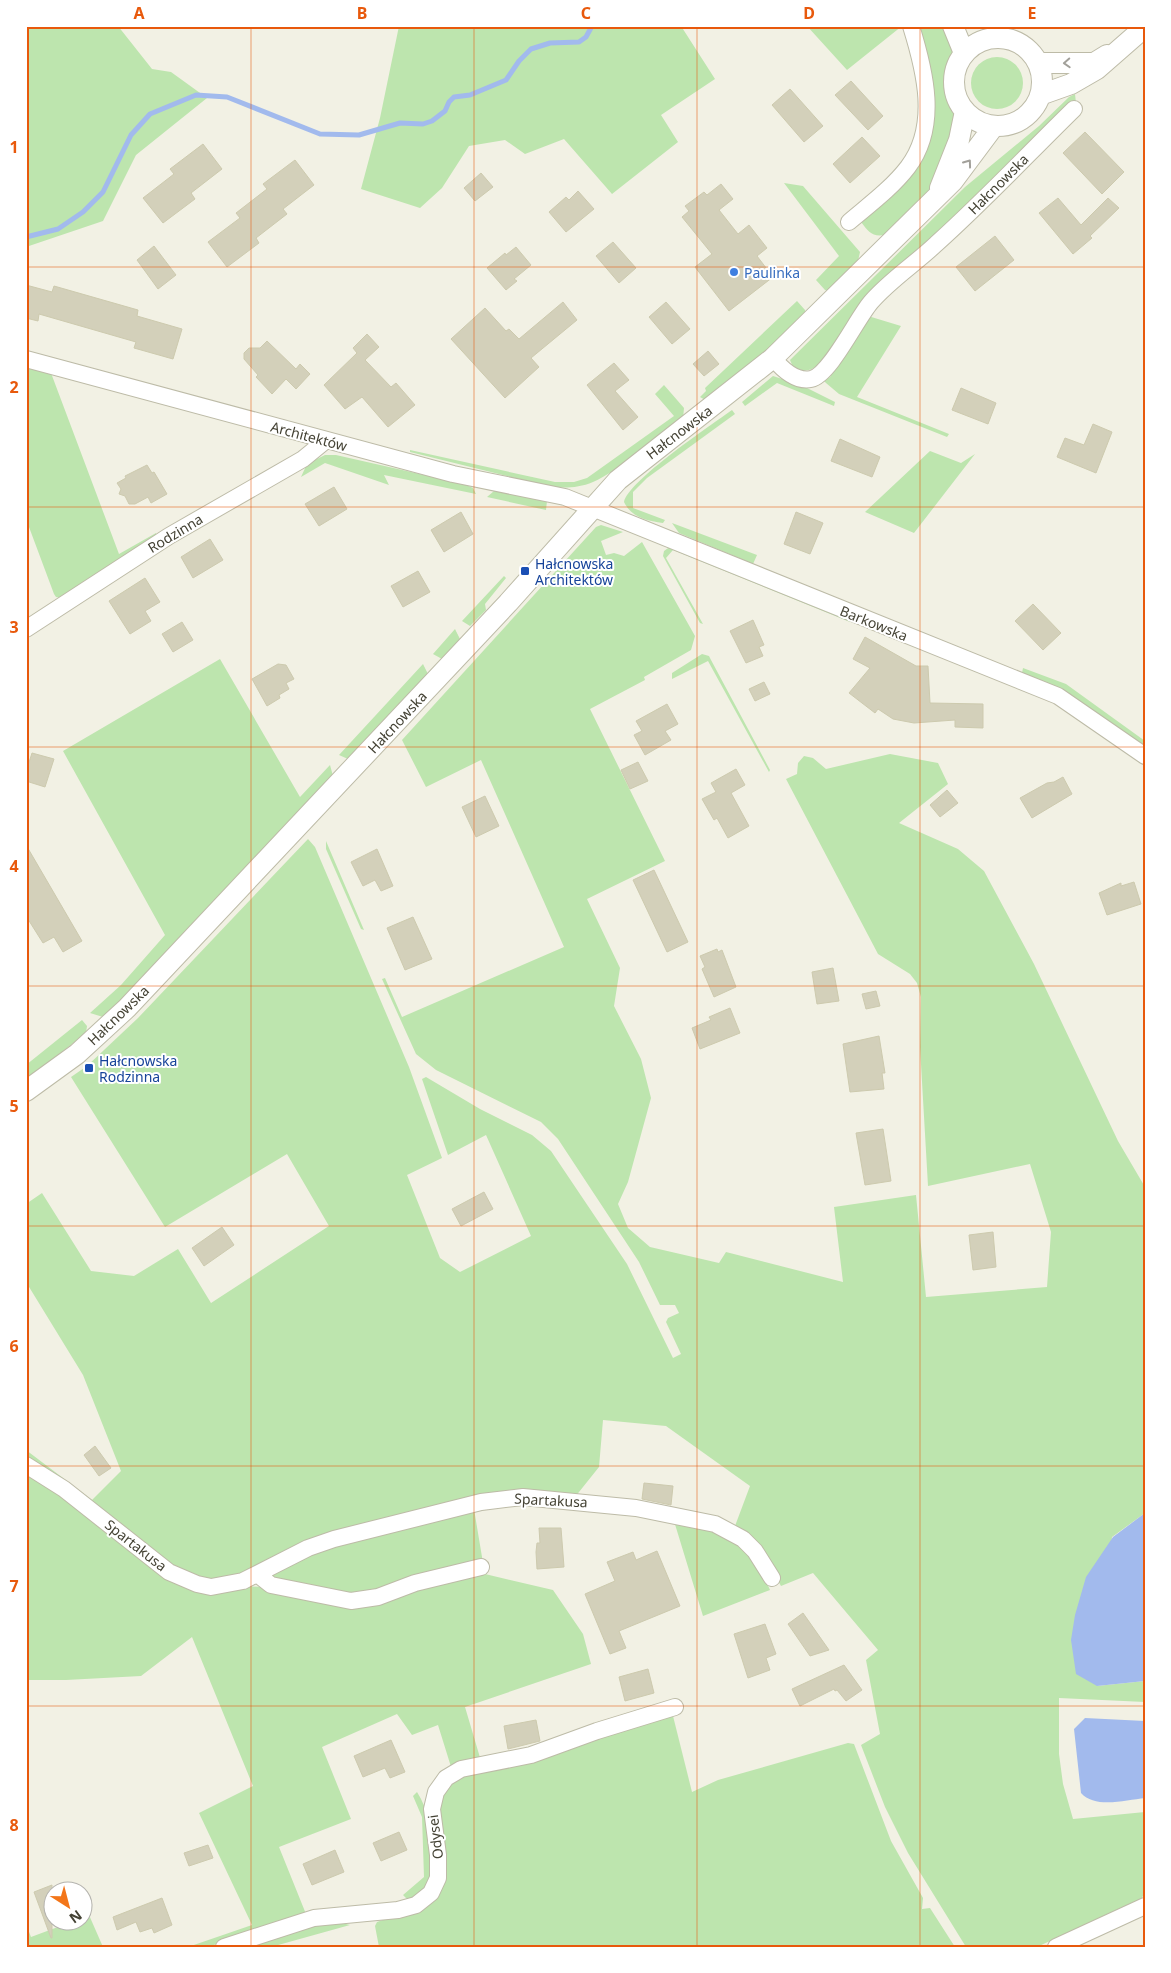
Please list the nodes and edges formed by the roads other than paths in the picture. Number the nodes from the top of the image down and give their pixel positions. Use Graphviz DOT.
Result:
graph roads {
  1 [pos="911,26"];
  2 [pos="953,26"];
  3 [pos="1145,27"];
  4 [pos="983,32"];
  5 [pos="1127,45"];
  6 [pos="964,53"];
  7 [pos="1038,63"];
  8 [pos="1040,95"];
  9 [pos="1074,109"];
  10 [pos="965,112"];
  11 [pos="994,126"];
  12 [pos="937,195"];
  13 [pos="849,222"];
  14 [pos="772,358"];
  15 [pos="26,359"];
  16 [pos="325,441"];
  17 [pos="593,508"];
  18 [pos="26,629"];
  19 [pos="1145,756"];
  20 [pos="26,1091"];
  21 [pos="26,1465"];
  22 [pos="481,1568"];
  23 [pos="257,1574"];
  24 [pos="772,1578"];
  25 [pos="675,1707"];
  26 [pos="1145,1906"];
  27 [pos="224,1947"];
  28 [pos="1056,1947"];
  1 -- 13 [label="street"];
  2 -- 6 [label="street"];
  3 -- 5 [label="street"];
  4 -- 6 [label="street"];
  4 -- 7 [label="street"];
  5 -- 7 [label="street, one-way"];
  5 -- 8 [label="street"];
  6 -- 10 [label="street"];
  7 -- 8 [label="street"];
  8 -- 11 [label="street"];
  9 -- 14 [label="street, Hałcnowska"];
  10 -- 11 [label="street"];
  10 -- 12 [label="street, Hałcnowska"];
  12 -- 11 [label="street, Hałcnowska, one-way"];
  12 -- 14 [label="street, Hałcnowska"];
  14 -- 17 [label="street, Hałcnowska"];
  15 -- 16 [label="street, Architektów"];
  16 -- 17 [label="street, Architektów"];
  16 -- 18 [label="street, Rodzinna"];
  17 -- 19 [label="street, Barkowska"];
  17 -- 20 [label="street, Hałcnowska"];
  21 -- 23 [label="street, Spartakusa"];
  22 -- 23 [label="street"];
  23 -- 24 [label="street, Spartakusa"];
  25 -- 27 [label="street, Odysei"];
  26 -- 28 [label="street"];
}
